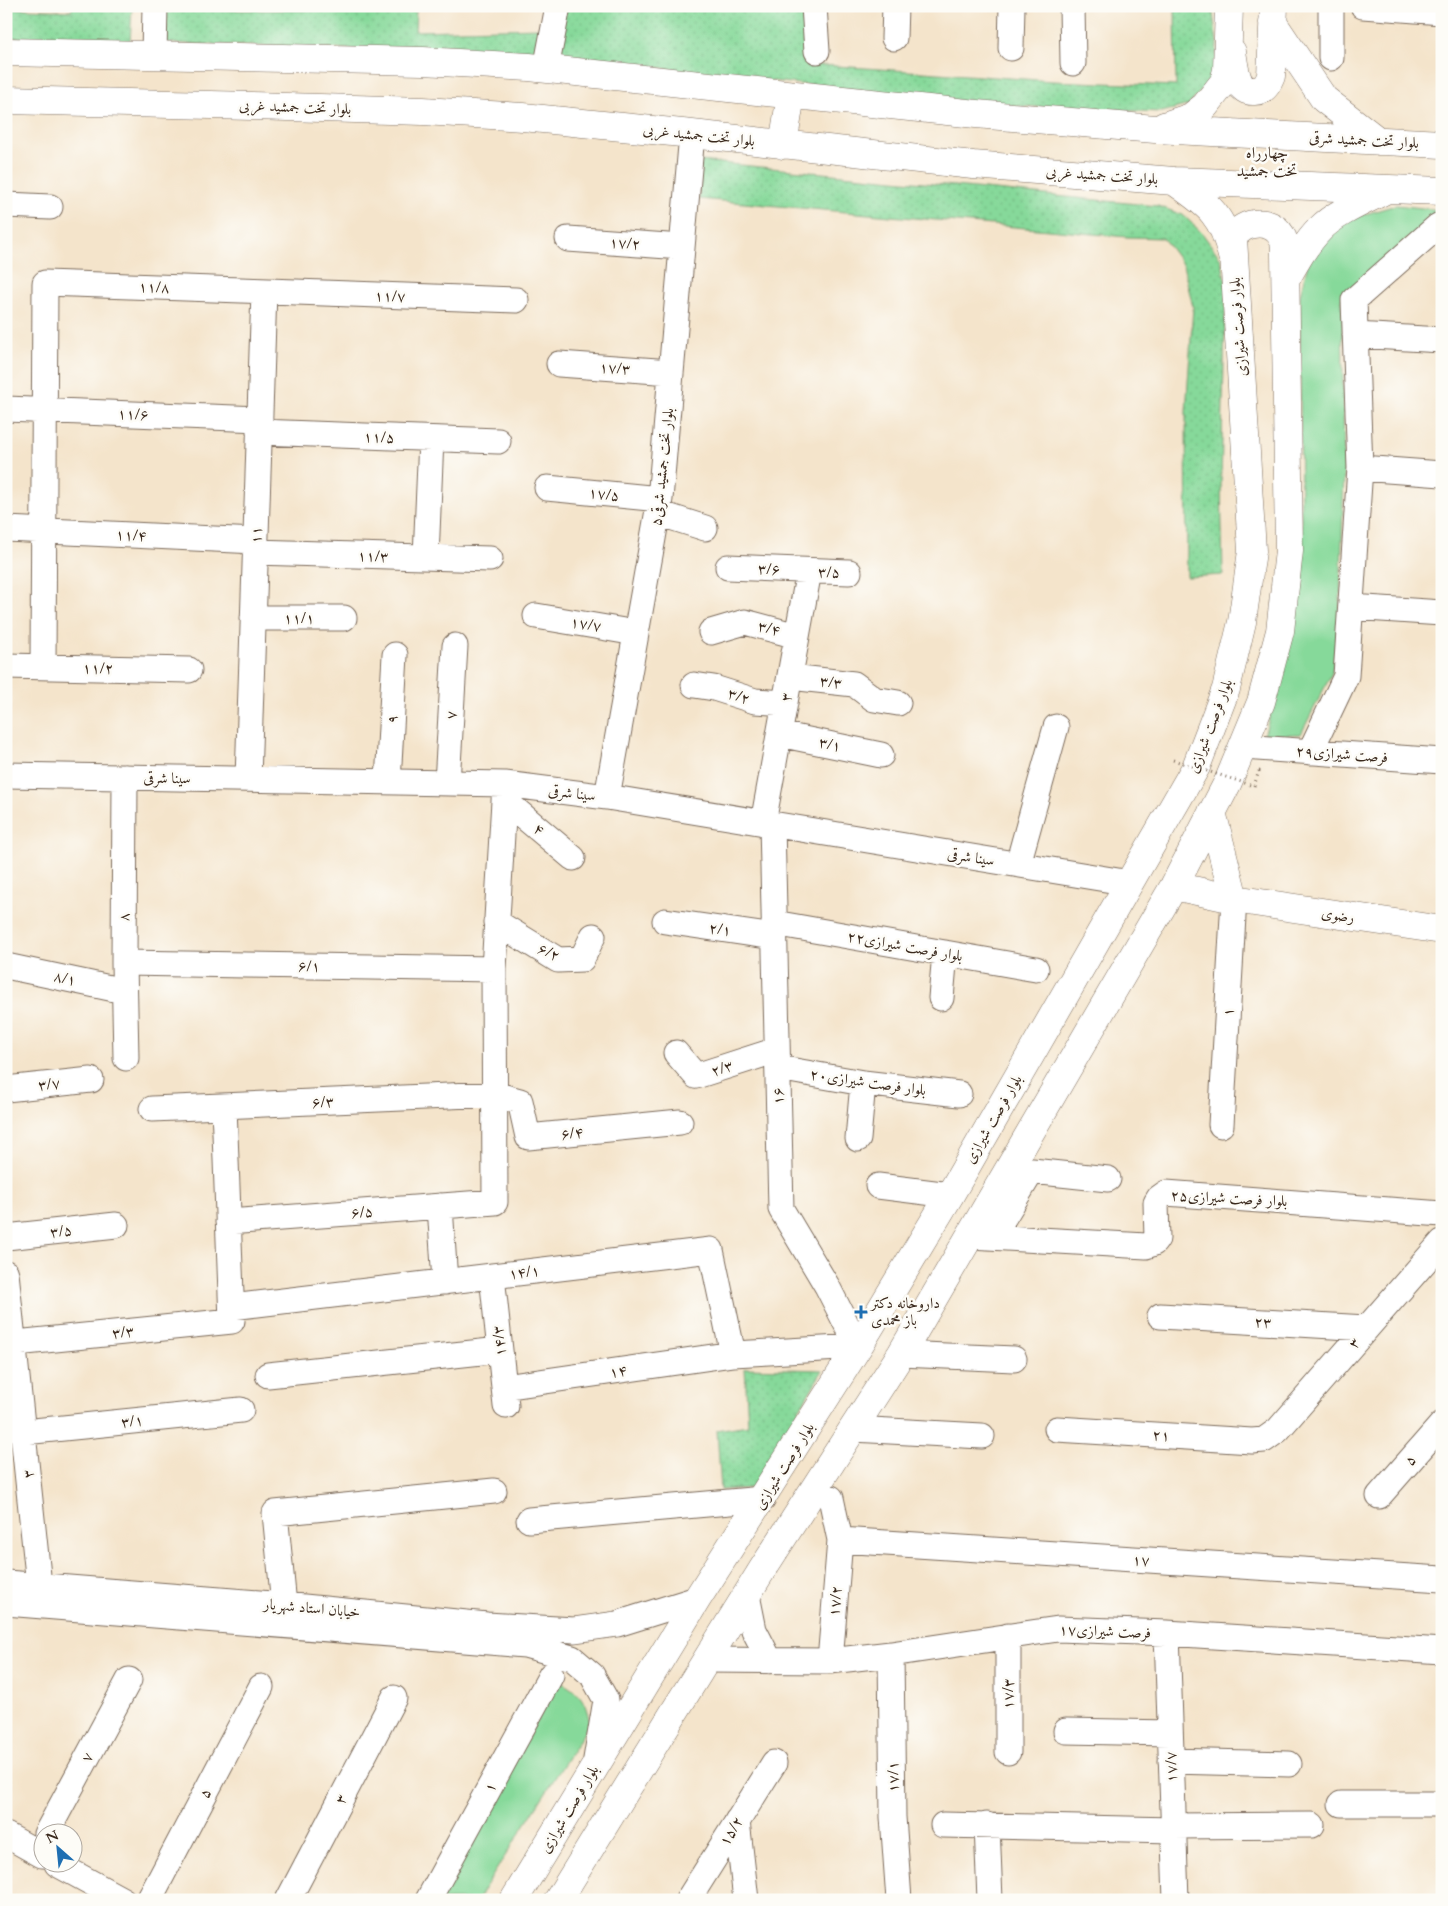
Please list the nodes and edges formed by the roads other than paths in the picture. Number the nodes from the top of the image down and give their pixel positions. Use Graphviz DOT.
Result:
graph roads {
  1 [pos="155,6"];
  2 [pos="558,6"];
  3 [pos="814,6"];
  4 [pos="895,6"];
  5 [pos="1012,6"];
  6 [pos="1072,6"];
  7 [pos="1229,6"];
  8 [pos="1331,6"];
  9 [pos="1363,6"];
  10 [pos="1442,12"];
  11 [pos="1274,15"];
  12 [pos="1228,36"];
  13 [pos="894,38"];
  14 [pos="1011,48"];
  15 [pos="817,51"];
  16 [pos="6,52"];
  17 [pos="154,55"];
  18 [pos="1331,58"];
  19 [pos="1073,63"];
  20 [pos="546,69"];
  21 [pos="790,95"];
  22 [pos="6,100"];
  23 [pos="1155,129"];
  24 [pos="692,134"];
  25 [pos="1378,141"];
  26 [pos="1442,144"];
  27 [pos="783,145"];
  28 [pos="1174,181"];
  29 [pos="1390,188"];
  30 [pos="1442,191"];
  31 [pos="6,205"];
  32 [pos="50,207"];
  33 [pos="1442,227"];
  34 [pos="568,240"];
  35 [pos="682,247"];
  36 [pos="1234,266"];
  37 [pos="1286,281"];
  38 [pos="264,291"];
  39 [pos="516,300"];
  40 [pos="1355,335"];
  41 [pos="1442,340"];
  42 [pos="559,364"];
  43 [pos="671,372"];
  44 [pos="6,409"];
  45 [pos="44,410"];
  46 [pos="259,426"];
  47 [pos="431,439"];
  48 [pos="498,442"];
  49 [pos="1360,468"];
  50 [pos="1442,474"];
  51 [pos="547,488"];
  52 [pos="659,506"];
  53 [pos="704,528"];
  54 [pos="6,529"];
  55 [pos="44,531"];
  56 [pos="255,546"];
  57 [pos="426,557"];
  58 [pos="490,559"];
  59 [pos="728,567"];
  60 [pos="810,571"];
  61 [pos="849,572"];
  62 [pos="1351,607"];
  63 [pos="1442,613"];
  64 [pos="536,616"];
  65 [pos="253,618"];
  66 [pos="344,618"];
  67 [pos="711,632"];
  68 [pos="636,633"];
  69 [pos="798,636"];
  70 [pos="455,646"];
  71 [pos="396,655"];
  72 [pos="6,666"];
  73 [pos="43,667"];
  74 [pos="189,670"];
  75 [pos="790,677"];
  76 [pos="694,685"];
  77 [pos="785,703"];
  78 [pos="898,703"];
  79 [pos="1056,727"];
  80 [pos="779,734"];
  81 [pos="1243,747"];
  82 [pos="1310,752"];
  83 [pos="881,755"];
  84 [pos="1442,761"];
  85 [pos="6,774"];
  86 [pos="125,777"];
  87 [pos="248,779"];
  88 [pos="388,782"];
  89 [pos="447,783"];
  90 [pos="505,792"];
  91 [pos="606,797"];
  92 [pos="1212,812"];
  93 [pos="767,823"];
  94 [pos="573,858"];
  95 [pos="1018,864"];
  96 [pos="1130,883"];
  97 [pos="1174,886"];
  98 [pos="1234,899"];
  99 [pos="665,921"];
  100 [pos="496,922"];
  101 [pos="774,930"];
  102 [pos="1442,930"];
  103 [pos="592,936"];
  104 [pos="944,953"];
  105 [pos="124,964"];
  106 [pos="6,966"];
  107 [pos="1036,968"];
  108 [pos="494,969"];
  109 [pos="124,991"];
  110 [pos="941,998"];
  111 [pos="676,1053"];
  112 [pos="126,1058"];
  113 [pos="777,1059"];
  114 [pos="91,1080"];
  115 [pos="863,1083"];
  116 [pos="6,1089"];
  117 [pos="494,1094"];
  118 [pos="959,1094"];
  119 [pos="224,1106"];
  120 [pos="152,1109"];
  121 [pos="680,1122"];
  122 [pos="1221,1125"];
  123 [pos="858,1139"];
  124 [pos="1019,1172"];
  125 [pos="1108,1179"];
  126 [pos="878,1186"];
  127 [pos="950,1195"];
  128 [pos="440,1206"];
  129 [pos="1442,1214"];
  130 [pos="228,1222"];
  131 [pos="116,1225"];
  132 [pos="6,1237"];
  133 [pos="981,1237"];
  134 [pos="1442,1242"];
  135 [pos="6,1273"];
  136 [pos="492,1276"];
  137 [pos="446,1282"];
  138 [pos="232,1314"];
  139 [pos="1160,1316"];
  140 [pos="1366,1328"];
  141 [pos="10,1344"];
  142 [pos="858,1347"];
  143 [pos="500,1350"];
  144 [pos="733,1354"];
  145 [pos="901,1354"];
  146 [pos="1014,1359"];
  147 [pos="268,1375"];
  148 [pos="505,1397"];
  149 [pos="241,1410"];
  150 [pos="1442,1424"];
  151 [pos="853,1429"];
  152 [pos="1057,1429"];
  153 [pos="24,1432"];
  154 [pos="982,1436"];
  155 [pos="1264,1440"];
  156 [pos="17,1471"];
  157 [pos="494,1491"];
  158 [pos="1378,1496"];
  159 [pos="831,1498"];
  160 [pos="763,1499"];
  161 [pos="529,1520"];
  162 [pos="840,1540"];
  163 [pos="1442,1579"];
  164 [pos="6,1583"];
  165 [pos="39,1585"];
  166 [pos="747,1595"];
  167 [pos="697,1599"];
  168 [pos="6,1603"];
  169 [pos="284,1605"];
  170 [pos="1167,1634"];
  171 [pos="1008,1636"];
  172 [pos="1442,1651"];
  173 [pos="891,1654"];
  174 [pos="706,1660"];
  175 [pos="770,1661"];
  176 [pos="830,1661"];
  177 [pos="551,1675"];
  178 [pos="129,1680"];
  179 [pos="261,1687"];
  180 [pos="394,1698"];
  181 [pos="1066,1731"];
  182 [pos="1170,1733"];
  183 [pos="1008,1752"];
  184 [pos="1171,1761"];
  185 [pos="774,1763"];
  186 [pos="1289,1764"];
  187 [pos="595,1766"];
  188 [pos="1341,1804"];
  189 [pos="1442,1804"];
  190 [pos="737,1821"];
  191 [pos="53,1824"];
  192 [pos="943,1825"];
  193 [pos="987,1825"];
  194 [pos="1312,1825"];
  195 [pos="1174,1828"];
  196 [pos="6,1835"];
  197 [pos="32,1842"];
  198 [pos="71,1874"];
  199 [pos="96,1893"];
  200 [pos="123,1900"];
  201 [pos="149,1900"];
  202 [pos="288,1900"];
  203 [pos="428,1900"];
  204 [pos="514,1900"];
  205 [pos="558,1900"];
  206 [pos="688,1900"];
  207 [pos="746,1900"];
  208 [pos="899,1900"];
  209 [pos="990,1900"];
  210 [pos="1176,1900"];
  1 -- 17 [label="street"];
  2 -- 20 [label="street"];
  3 -- 15 [label="street"];
  4 -- 13 [label="street"];
  5 -- 14 [label="street"];
  6 -- 19 [label="street"];
  7 -- 12 [label="main road"];
  8 -- 18 [label="street"];
  9 -- 10 [label="street"];
  11 -- 12 [label="main road"];
  11 -- 25 [label="main road"];
  12 -- 23 [label="main road"];
  16 -- 17 [label="main road"];
  17 -- 20 [label="main road"];
  20 -- 21 [label="main road"];
  21 -- 23 [label="main road"];
  21 -- 27 [label="main road"];
  22 -- 24 [label="main road, بلوار تخت جمشید غربی"];
  23 -- 25 [label="main road, بلوار تخت جمشید شرقی"];
  24 -- 27 [label="main road, بلوار تخت جمشید غربی"];
  24 -- 35 [label="street, بلوار تخت جمشید شرقی۵"];
  25 -- 26 [label="main road, بلوار تخت جمشید شرقی"];
  27 -- 28 [label="main road, بلوار تخت جمشید غربی"];
  28 -- 29 [label="main road, بلوار تخت جمشید غربی"];
  28 -- 36 [label="main road"];
  29 -- 30 [label="main road"];
  29 -- 37 [label="main road"];
  31 -- 32 [label="street"];
  33 -- 40 [label="street"];
  34 -- 35 [label="street, ۱۷/۲"];
  35 -- 43 [label="street, بلوار تخت جمشید شرقی۵"];
  36 -- 37 [label="main road"];
  36 -- 96 [label="main road, بلوار فرصت شیرازی"];
  37 -- 81 [label="main road"];
  38 -- 39 [label="street, ۱۱/۷"];
  38 -- 45 [label="street, ۱۱/۸"];
  38 -- 46 [label="street, ۱۱"];
  40 -- 41 [label="street"];
  40 -- 49 [label="street"];
  42 -- 43 [label="street, ۱۷/۳"];
  43 -- 52 [label="street, بلوار تخت جمشید شرقی۵"];
  44 -- 45 [label="street, ۱۱/۶"];
  45 -- 46 [label="street, ۱۱/۶"];
  45 -- 55 [label="street"];
  46 -- 47 [label="street, ۱۱/۵"];
  46 -- 56 [label="street, ۱۱"];
  47 -- 48 [label="street, ۱۱/۵"];
  47 -- 57 [label="street"];
  49 -- 50 [label="street"];
  49 -- 62 [label="street"];
  51 -- 52 [label="street, ۱۷/۵"];
  52 -- 53 [label="street, ۱۷/۵"];
  52 -- 68 [label="street, بلوار تخت جمشید شرقی۵"];
  54 -- 55 [label="street, ۱۱/۴"];
  55 -- 56 [label="street, ۱۱/۴"];
  55 -- 73 [label="street"];
  56 -- 57 [label="street, ۱۱/۳"];
  56 -- 65 [label="street, ۱۱"];
  57 -- 58 [label="street, ۱۱/۳"];
  59 -- 60 [label="street, ۳/۶"];
  60 -- 61 [label="street, ۳/۵"];
  60 -- 69 [label="street, ۳"];
  62 -- 63 [label="street"];
  62 -- 82 [label="street"];
  64 -- 68 [label="street, ۱۷/۷"];
  65 -- 66 [label="street, ۱۱/۱"];
  65 -- 87 [label="street, ۱۱"];
  67 -- 69 [label="street, ۳/۴"];
  68 -- 91 [label="street, بلوار تخت جمشید شرقی۵"];
  69 -- 75 [label="street, ۳"];
  70 -- 89 [label="street, ۷"];
  71 -- 88 [label="street, ۹"];
  72 -- 73 [label="street, ۱۱/۲"];
  73 -- 74 [label="street, ۱۱/۲"];
  75 -- 77 [label="street, ۳"];
  75 -- 78 [label="street, ۳/۳"];
  76 -- 77 [label="street, ۳/۲"];
  77 -- 80 [label="street, ۳"];
  79 -- 95 [label="street"];
  80 -- 83 [label="street, ۳/۱"];
  80 -- 93 [label="street, ۳"];
  81 -- 82 [label="street, فرصت شیرازی۲۹"];
  81 -- 92 [label="main road"];
  82 -- 84 [label="street, فرصت شیرازی۲۹"];
  85 -- 86 [label="street, سینا شرقی"];
  86 -- 87 [label="street, سینا شرقی"];
  86 -- 105 [label="street, ۸"];
  87 -- 88 [label="street, سینا شرقی"];
  88 -- 89 [label="street, سینا شرقی"];
  89 -- 90 [label="street, سینا شرقی"];
  90 -- 91 [label="street, سینا شرقی"];
  90 -- 94 [label="street, ۴"];
  90 -- 100 [label="street"];
  91 -- 93 [label="street, سینا شرقی"];
  92 -- 97 [label="main road"];
  92 -- 98 [label="main road"];
  93 -- 95 [label="street, سینا شرقی"];
  93 -- 101 [label="street, ۱۶"];
  95 -- 96 [label="street, سینا شرقی"];
  96 -- 127 [label="main road, بلوار فرصت شیرازی"];
  97 -- 98 [label="main road, رضوی"];
  97 -- 124 [label="main road"];
  98 -- 102 [label="main road, رضوی"];
  98 -- 122 [label="street, ۱"];
  99 -- 101 [label="street, ۲/۱"];
  100 -- 103 [label="street, ۶/۲"];
  100 -- 108 [label="street"];
  101 -- 104 [label="street, بلوار فرصت شیرازی۲۲"];
  101 -- 113 [label="street, ۱۶"];
  104 -- 107 [label="street, بلوار فرصت شیرازی۲۲"];
  104 -- 110 [label="street"];
  105 -- 108 [label="street, ۶/۱"];
  105 -- 109 [label="street, ۸"];
  106 -- 109 [label="street, ۸/۱"];
  108 -- 117 [label="street"];
  109 -- 112 [label="street, ۸"];
  111 -- 113 [label="street, ۲/۳"];
  113 -- 115 [label="street, بلوار فرصت شیرازی۲۰"];
  113 -- 142 [label="street, ۱۶"];
  114 -- 116 [label="street, ۳/۷"];
  115 -- 118 [label="street, بلوار فرصت شیرازی۲۰"];
  115 -- 123 [label="street"];
  117 -- 119 [label="street, ۶/۳"];
  117 -- 121 [label="street, ۶/۴"];
  117 -- 128 [label="street, ۶/۵"];
  119 -- 120 [label="street, ۶/۳"];
  119 -- 130 [label="street"];
  124 -- 125 [label="street"];
  124 -- 133 [label="main road"];
  126 -- 127 [label="street"];
  127 -- 142 [label="main road, بلوار فرصت شیرازی"];
  128 -- 130 [label="street, ۶/۵"];
  128 -- 137 [label="street"];
  129 -- 133 [label="street, بلوار فرصت شیرازی۲۵"];
  130 -- 138 [label="street"];
  131 -- 132 [label="street, ۳/۵"];
  133 -- 145 [label="main road"];
  134 -- 140 [label="street, ۳"];
  135 -- 141 [label="street, ۳"];
  136 -- 137 [label="street, ۱۴/۱"];
  136 -- 143 [label="street, ۱۴/۳"];
  136 -- 144 [label="street, ۱۴/۱"];
  137 -- 138 [label="street, ۱۴/۱"];
  138 -- 141 [label="street, ۳/۳"];
  139 -- 140 [label="street, ۲۳"];
  140 -- 155 [label="street, ۳"];
  141 -- 153 [label="street, ۳"];
  142 -- 144 [label="street, ۱۴"];
  142 -- 160 [label="main road, بلوار فرصت شیرازی"];
  143 -- 147 [label="street"];
  143 -- 148 [label="street, ۱۴/۳"];
  144 -- 148 [label="street, ۱۴"];
  145 -- 146 [label="street"];
  145 -- 151 [label="main road"];
  149 -- 153 [label="street, ۳/۱"];
  150 -- 158 [label="street, ۵"];
  151 -- 154 [label="street"];
  151 -- 166 [label="main road"];
  152 -- 155 [label="street, ۲۱"];
  153 -- 156 [label="street, ۳"];
  156 -- 165 [label="street, ۳"];
  157 -- 169 [label="street"];
  159 -- 162 [label="street, ۱۷/۲"];
  160 -- 161 [label="street"];
  160 -- 167 [label="main road, بلوار فرصت شیرازی"];
  162 -- 163 [label="street, ۱۷"];
  162 -- 176 [label="street, ۱۷/۲"];
  164 -- 165 [label="street, خیابان استاد شهریار"];
  165 -- 169 [label="street, خیابان استاد شهریار"];
  166 -- 174 [label="main road"];
  166 -- 175 [label="street"];
  167 -- 169 [label="street, خیابان استاد شهریار"];
  167 -- 187 [label="main road, بلوار فرصت شیرازی"];
  168 -- 187 [label="street, خیابان استاد شهریار"];
  170 -- 171 [label="street, ۱۷فرصت شیرازی"];
  170 -- 172 [label="street, ۱۷فرصت شیرازی"];
  170 -- 182 [label="street, ۱۷/۷"];
  171 -- 173 [label="street, ۱۷فرصت شیرازی"];
  171 -- 183 [label="street, ۱۷/۳"];
  173 -- 176 [label="street, ۱۷فرصت شیرازی"];
  173 -- 208 [label="street, ۱۷/۱"];
  174 -- 175 [label="street, ۱۷فرصت شیرازی"];
  174 -- 205 [label="main road"];
  175 -- 176 [label="street, ۱۷فرصت شیرازی"];
  177 -- 203 [label="street, ۱"];
  178 -- 191 [label="street, ۷"];
  179 -- 201 [label="street, ۵"];
  180 -- 202 [label="street, ۳"];
  181 -- 182 [label="street"];
  182 -- 184 [label="street, ۱۷/۷"];
  184 -- 186 [label="street"];
  184 -- 195 [label="street, ۱۷/۷"];
  185 -- 190 [label="street, ۱۵/۲"];
  187 -- 204 [label="main road, بلوار فرصت شیرازی"];
  188 -- 189 [label="street"];
  190 -- 206 [label="street, ۱۵/۲"];
  190 -- 207 [label="street"];
  192 -- 193 [label="street"];
  193 -- 195 [label="street"];
  193 -- 209 [label="street"];
  194 -- 195 [label="street"];
  195 -- 210 [label="street, ۱۷/۷"];
  196 -- 197 [label="street"];
  198 -- 199 [label="street"];
  199 -- 200 [label="street"];
}
